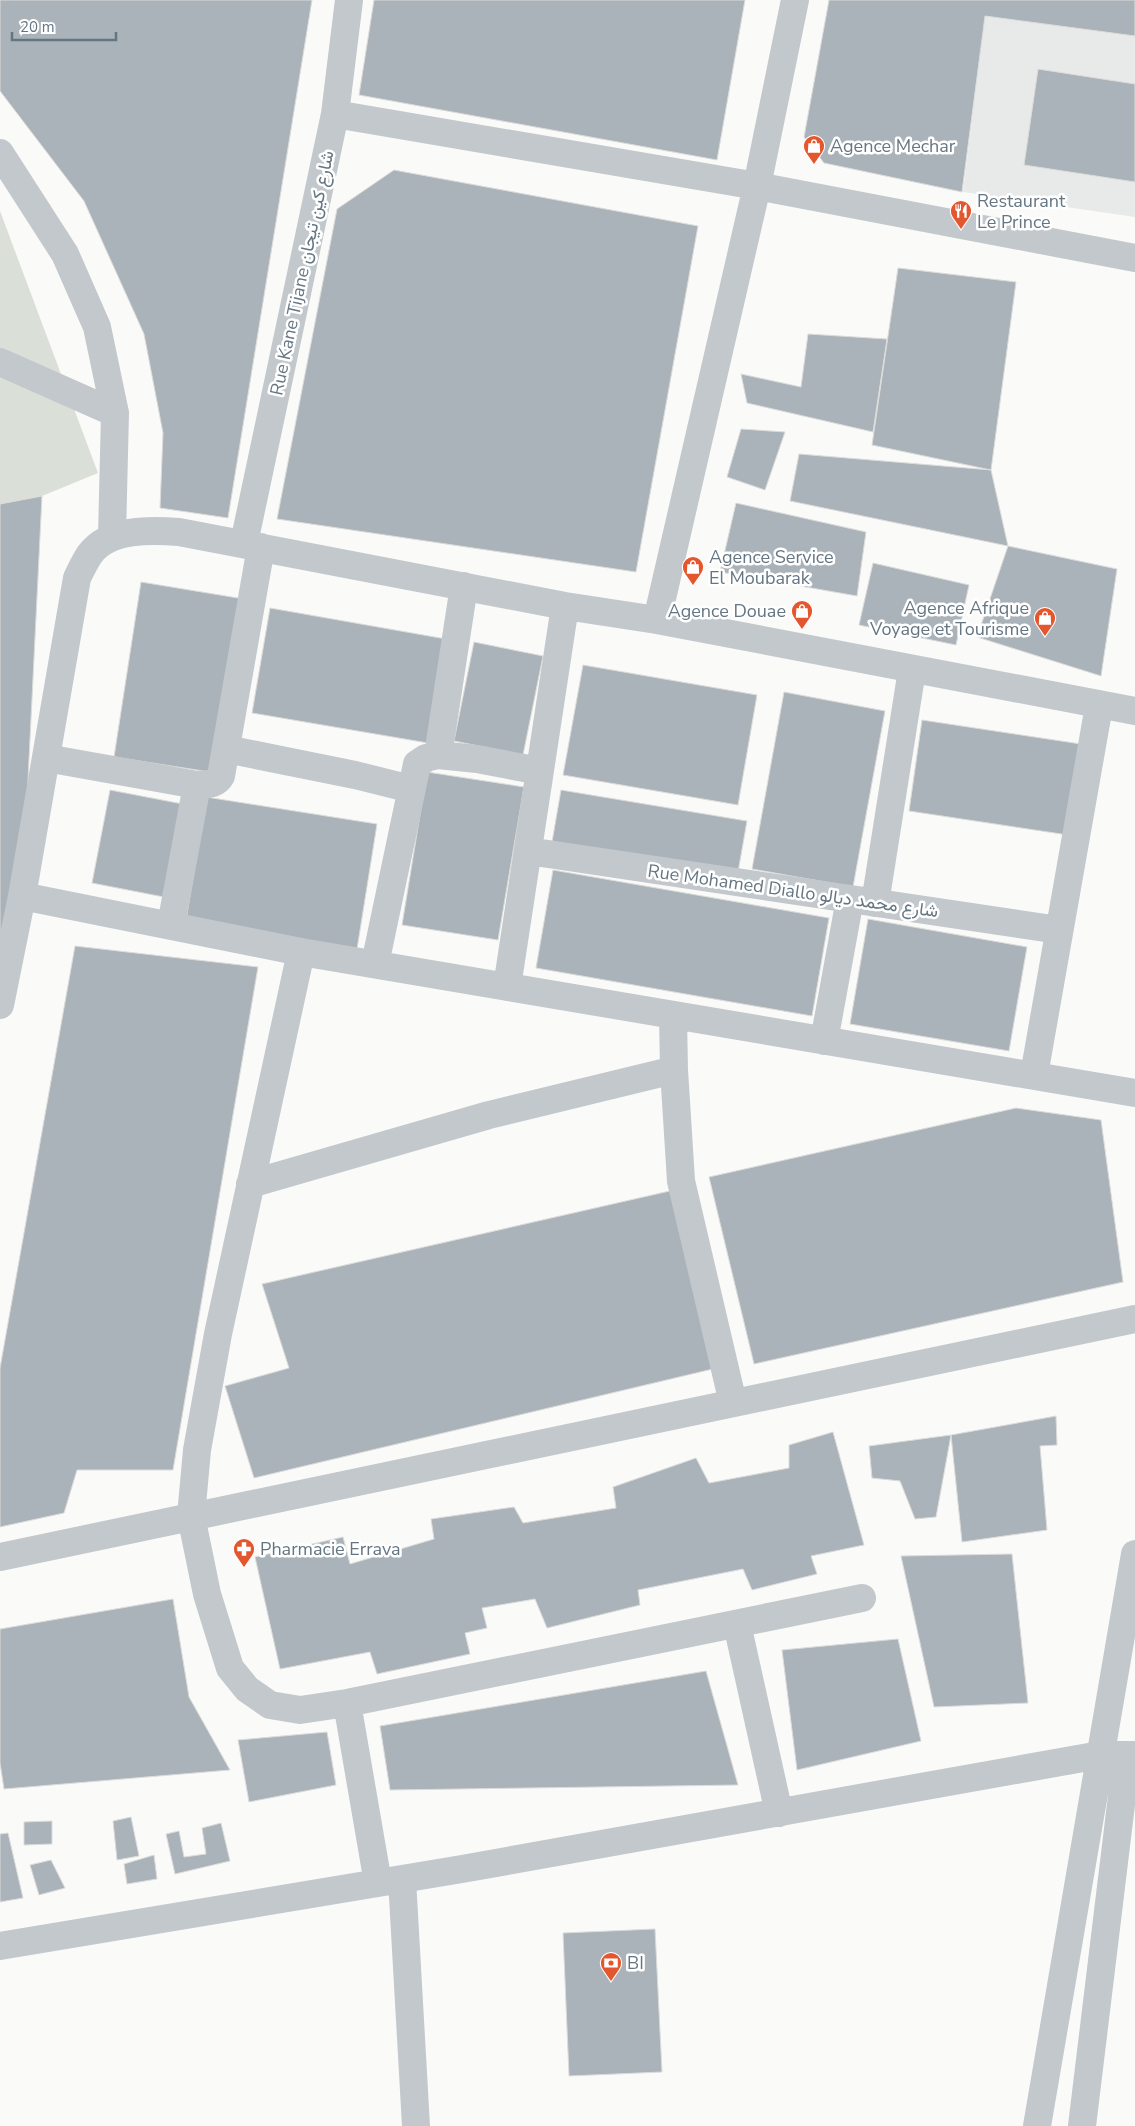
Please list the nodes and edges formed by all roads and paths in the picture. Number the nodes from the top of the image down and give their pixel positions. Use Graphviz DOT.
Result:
graph roads {
  1 [pos="348,0"];
  2 [pos="795,0"];
  3 [pos="335,114"];
  4 [pos="0,153"];
  5 [pos="756,186"];
  6 [pos="1135,258"];
  7 [pos="0,362"];
  8 [pos="115,413"];
  9 [pos="112,536"];
  10 [pos="253,545"];
  11 [pos="464,586"];
  12 [pos="565,606"];
  13 [pos="657,620"];
  14 [pos="912,670"];
  15 [pos="1098,706"];
  16 [pos="1135,711"];
  17 [pos="226,749"];
  18 [pos="438,755"];
  19 [pos="46,758"];
  20 [pos="540,771"];
  21 [pos="197,785"];
  22 [pos="411,789"];
  23 [pos="528,851"];
  24 [pos="22,896"];
  25 [pos="862,901"];
  26 [pos="171,924"];
  27 [pos="1059,930"];
  28 [pos="300,952"];
  29 [pos="375,964"];
  30 [pos="506,987"];
  31 [pos="0,1005"];
  32 [pos="673,1016"];
  33 [pos="824,1041"];
  34 [pos="674,1070"];
  35 [pos="1034,1075"];
  36 [pos="1135,1093"];
  37 [pos="250,1184"];
  38 [pos="1135,1319"];
  39 [pos="733,1403"];
  40 [pos="191,1516"];
  41 [pos="1135,1554"];
  42 [pos="0,1557"];
  43 [pos="862,1598"];
  44 [pos="737,1624"];
  45 [pos="347,1703"];
  46 [pos="1121,1755"];
  47 [pos="778,1813"];
  48 [pos="390,1881"];
  49 [pos="0,1946"];
  50 [pos="416,2126"];
  51 [pos="1037,2126"];
  52 [pos="1082,2126"];
  1 -- 3 [label="street, Rue Kane Tijane شارع كين تيجان"];
  2 -- 5 [label="street"];
  3 -- 5 [label="street"];
  3 -- 10 [label="street, Rue Kane Tijane شارع كين تيجان"];
  4 -- 8 [label="street"];
  5 -- 6 [label="street"];
  5 -- 13 [label="street"];
  7 -- 8 [label="street"];
  8 -- 9 [label="street"];
  9 -- 10 [label="street"];
  9 -- 19 [label="street"];
  10 -- 11 [label="street"];
  10 -- 17 [label="street, Rue Kane Tijane شارع كين تيجان"];
  11 -- 12 [label="street"];
  11 -- 18 [label="street"];
  12 -- 13 [label="street"];
  12 -- 20 [label="street"];
  13 -- 14 [label="street"];
  14 -- 15 [label="street"];
  14 -- 25 [label="street"];
  15 -- 16 [label="street"];
  15 -- 27 [label="street"];
  17 -- 21 [label="street, Rue Kane Tijane شارع كين تيجان"];
  17 -- 22 [label="street"];
  18 -- 20 [label="street"];
  18 -- 22 [label="street"];
  19 -- 21 [label="street"];
  19 -- 24 [label="street"];
  20 -- 23 [label="street"];
  21 -- 26 [label="street"];
  22 -- 29 [label="street"];
  23 -- 25 [label="street, Rue Mohamed Diallo شارع محمد ديالو"];
  23 -- 30 [label="street"];
  24 -- 26 [label="street"];
  24 -- 31 [label="street"];
  25 -- 27 [label="street, Rue Mohamed Diallo شارع محمد ديالو"];
  25 -- 33 [label="street"];
  26 -- 28 [label="street"];
  27 -- 35 [label="street"];
  28 -- 29 [label="street"];
  28 -- 37 [label="street"];
  29 -- 30 [label="street"];
  30 -- 32 [label="street"];
  32 -- 33 [label="street"];
  32 -- 34 [label="street"];
  33 -- 35 [label="street"];
  34 -- 37 [label="street"];
  34 -- 39 [label="street"];
  35 -- 36 [label="street"];
  37 -- 40 [label="street"];
  38 -- 39 [label="street"];
  39 -- 40 [label="street"];
  40 -- 42 [label="street"];
  40 -- 45 [label="street"];
  41 -- 46 [label="street"];
  43 -- 44 [label="street"];
  44 -- 45 [label="street"];
  44 -- 47 [label="street"];
  45 -- 48 [label="street"];
  46 -- 47 [label="street"];
  46 -- 51 [label="street"];
  46 -- 52 [label="street"];
  47 -- 48 [label="street"];
  48 -- 49 [label="street"];
  48 -- 50 [label="street"];
}
